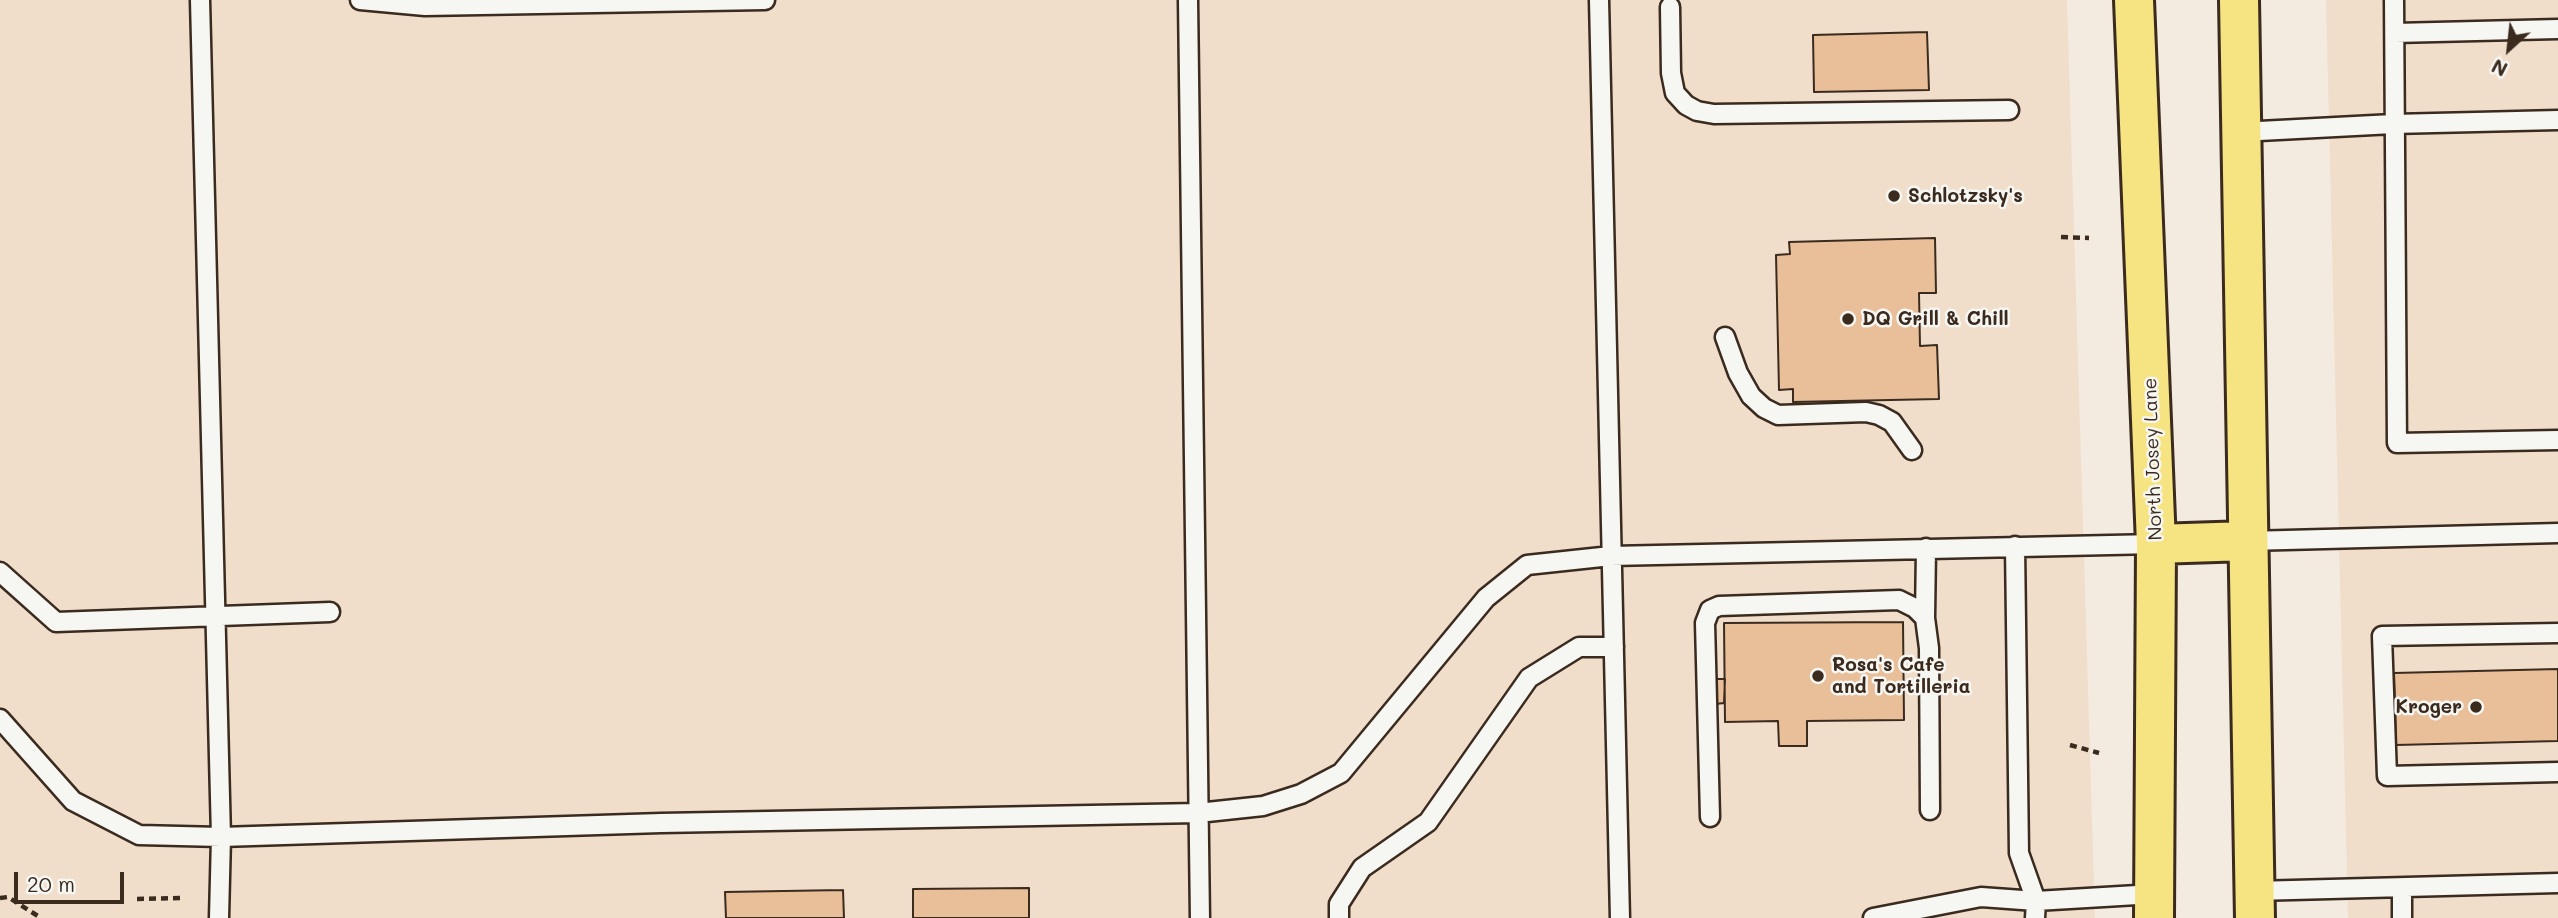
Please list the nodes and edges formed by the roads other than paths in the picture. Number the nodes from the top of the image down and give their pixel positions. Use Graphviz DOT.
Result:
graph roads {
  1 [pos="200,0"];
  2 [pos="360,0"];
  3 [pos="765,0"];
  4 [pos="1188,0"];
  5 [pos="1599,0"];
  6 [pos="2134,0"];
  7 [pos="2239,0"];
  8 [pos="2394,0"];
  9 [pos="1670,7"];
  10 [pos="2558,29"];
  11 [pos="2395,33"];
  12 [pos="2009,110"];
  13 [pos="2558,120"];
  14 [pos="2393,124"];
  15 [pos="2240,132"];
  16 [pos="1725,337"];
  17 [pos="2558,440"];
  18 [pos="1912,450"];
  19 [pos="2558,533"];
  20 [pos="2248,541"];
  21 [pos="2156,544"];
  22 [pos="2015,546"];
  23 [pos="1927,548"];
  24 [pos="1611,555"];
  25 [pos="0,572"];
  26 [pos="330,612"];
  27 [pos="215,616"];
  28 [pos="1924,618"];
  29 [pos="2558,633"];
  30 [pos="1614,647"];
  31 [pos="0,719"];
  32 [pos="2558,772"];
  33 [pos="1930,810"];
  34 [pos="1198,813"];
  35 [pos="1710,817"];
  36 [pos="221,837"];
  37 [pos="2558,883"];
  38 [pos="2402,888"];
  39 [pos="2254,904"];
  40 [pos="2154,906"];
  41 [pos="2035,909"];
  42 [pos="219,918"];
  43 [pos="1200,918"];
  44 [pos="1339,918"];
  45 [pos="1620,918"];
  46 [pos="1873,918"];
  47 [pos="2402,918"];
  1 -- 27 [label="lane"];
  2 -- 3 [label="lane"];
  4 -- 34 [label="lane"];
  5 -- 24 [label="lane"];
  6 -- 21 [label="main road, North Josey Lane"];
  7 -- 15 [label="main road"];
  8 -- 11 [label="lane"];
  9 -- 12 [label="lane"];
  10 -- 11 [label="lane"];
  11 -- 14 [label="lane"];
  13 -- 14 [label="lane"];
  14 -- 15 [label="lane"];
  14 -- 17 [label="lane"];
  15 -- 20 [label="main road"];
  16 -- 18 [label="lane"];
  19 -- 20 [label="lane"];
  20 -- 21 [label="main road"];
  20 -- 39 [label="main road"];
  21 -- 22 [label="lane"];
  21 -- 40 [label="main road, North Josey Lane"];
  22 -- 23 [label="lane"];
  22 -- 41 [label="lane"];
  23 -- 24 [label="lane"];
  23 -- 28 [label="lane"];
  24 -- 30 [label="lane"];
  24 -- 34 [label="lane"];
  25 -- 27 [label="lane"];
  26 -- 27 [label="lane"];
  27 -- 36 [label="lane"];
  28 -- 33 [label="lane"];
  28 -- 35 [label="lane"];
  29 -- 32 [label="lane"];
  30 -- 44 [label="lane"];
  30 -- 45 [label="lane"];
  31 -- 36 [label="lane"];
  34 -- 36 [label="lane"];
  34 -- 43 [label="lane"];
  36 -- 42 [label="lane"];
  37 -- 38 [label="lane"];
  38 -- 39 [label="lane"];
  38 -- 47 [label="lane"];
  40 -- 41 [label="lane"];
  41 -- 46 [label="lane"];
}
